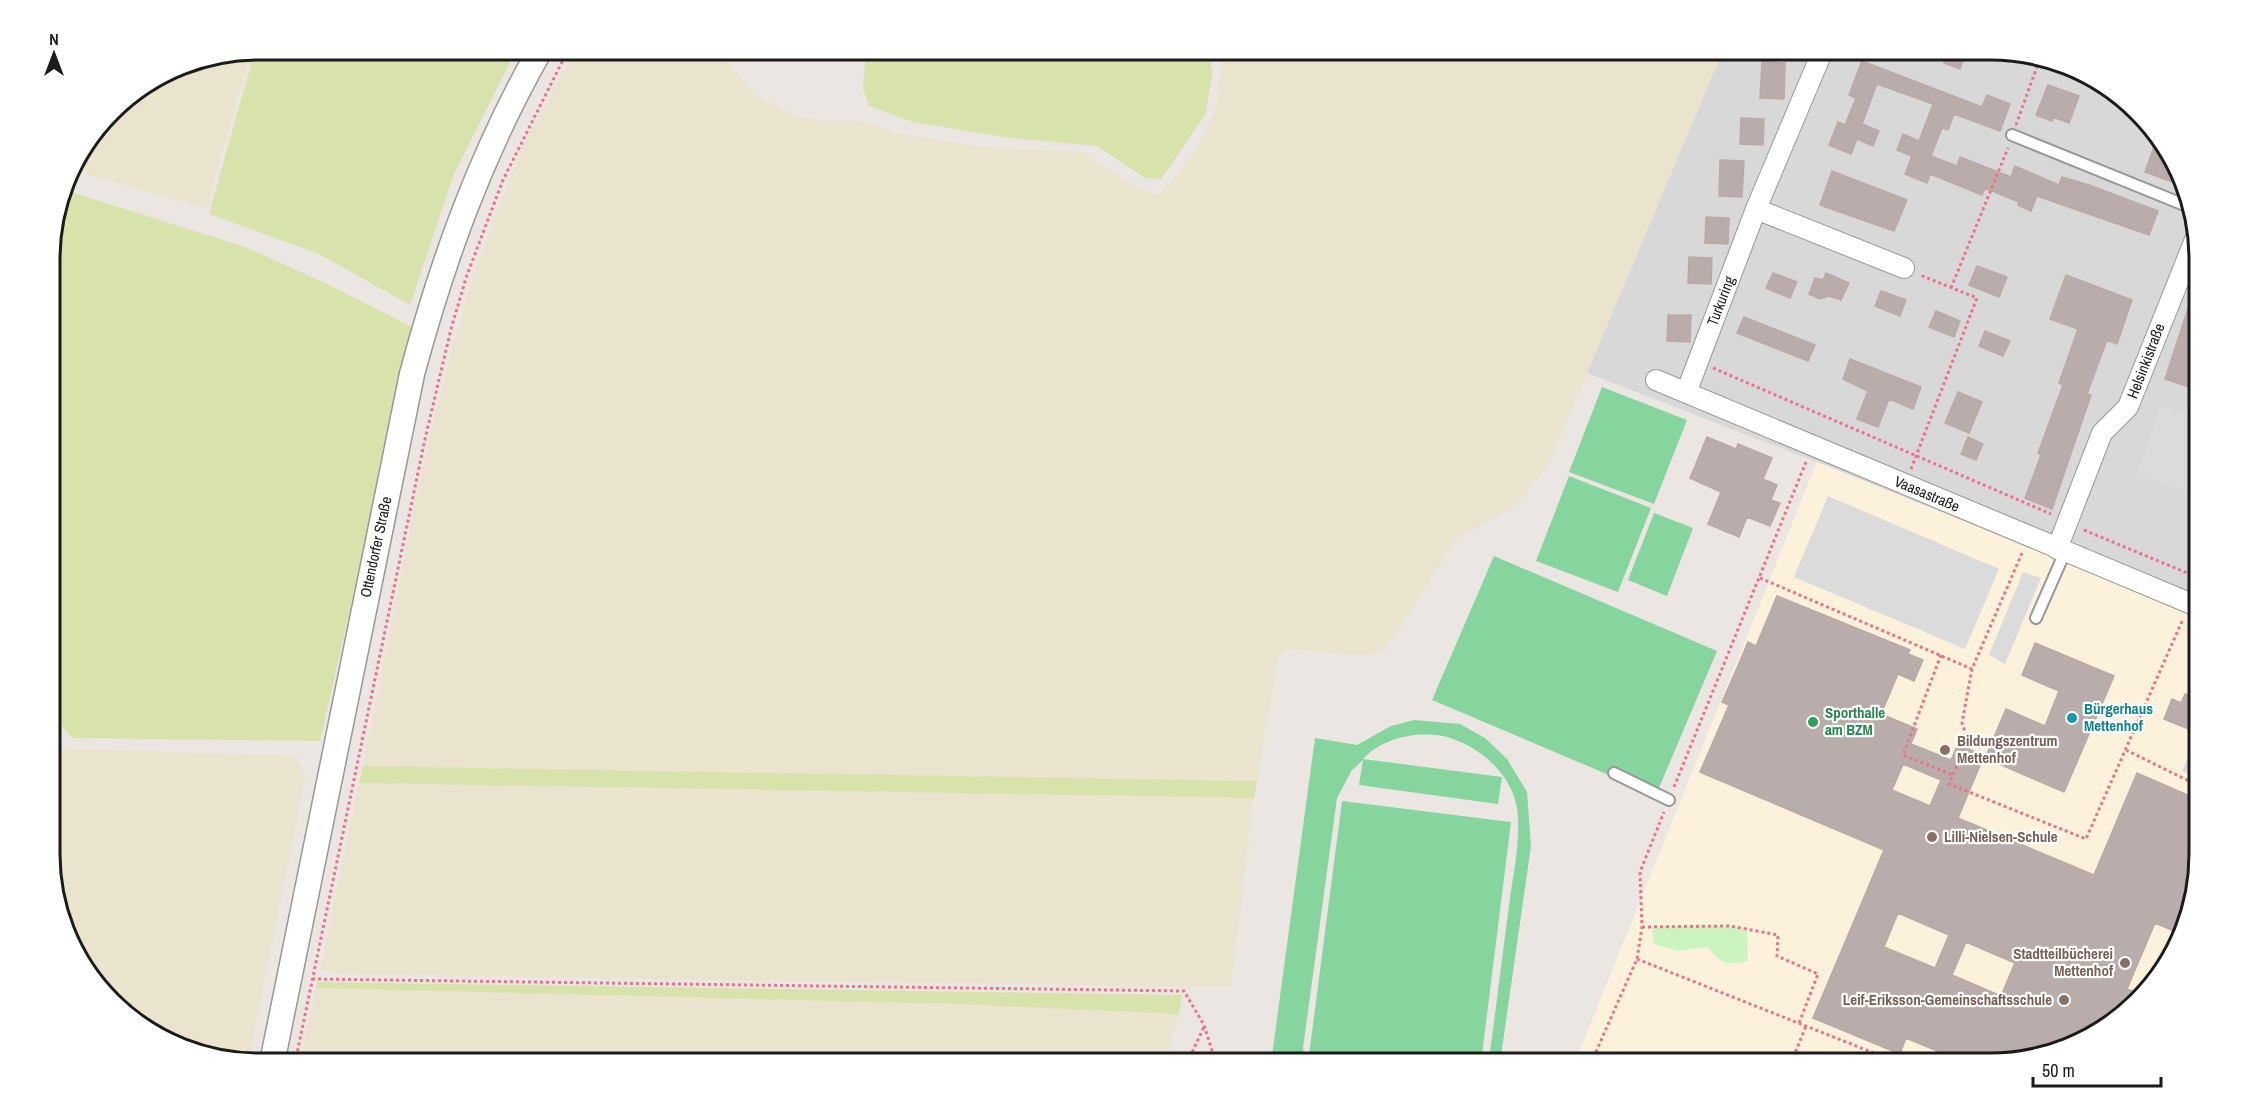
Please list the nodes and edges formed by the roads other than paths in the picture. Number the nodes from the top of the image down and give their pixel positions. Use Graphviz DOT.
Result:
graph roads {
  1 [pos="535,60"];
  2 [pos="1819,60"];
  3 [pos="2012,135"];
  4 [pos="2181,203"];
  5 [pos="1756,209"];
  6 [pos="2189,255"];
  7 [pos="1904,268"];
  8 [pos="1656,380"];
  9 [pos="1686,393"];
  10 [pos="2061,550"];
  11 [pos="2189,603"];
  12 [pos="2036,618"];
  13 [pos="1614,774"];
  14 [pos="1669,800"];
  15 [pos="276,1053"];
  1 -- 15 [label="street, Ottendorfer Straße"];
  2 -- 5 [label="street, Turkuring"];
  3 -- 4 [label="lane"];
  5 -- 7 [label="street"];
  5 -- 9 [label="street, Turkuring"];
  6 -- 10 [label="street, Helsinkistraße"];
  8 -- 9 [label="street, Vaasastraße"];
  9 -- 10 [label="street, Vaasastraße"];
  10 -- 11 [label="street, Vaasastraße"];
  10 -- 12 [label="lane"];
  13 -- 14 [label="lane"];
}
